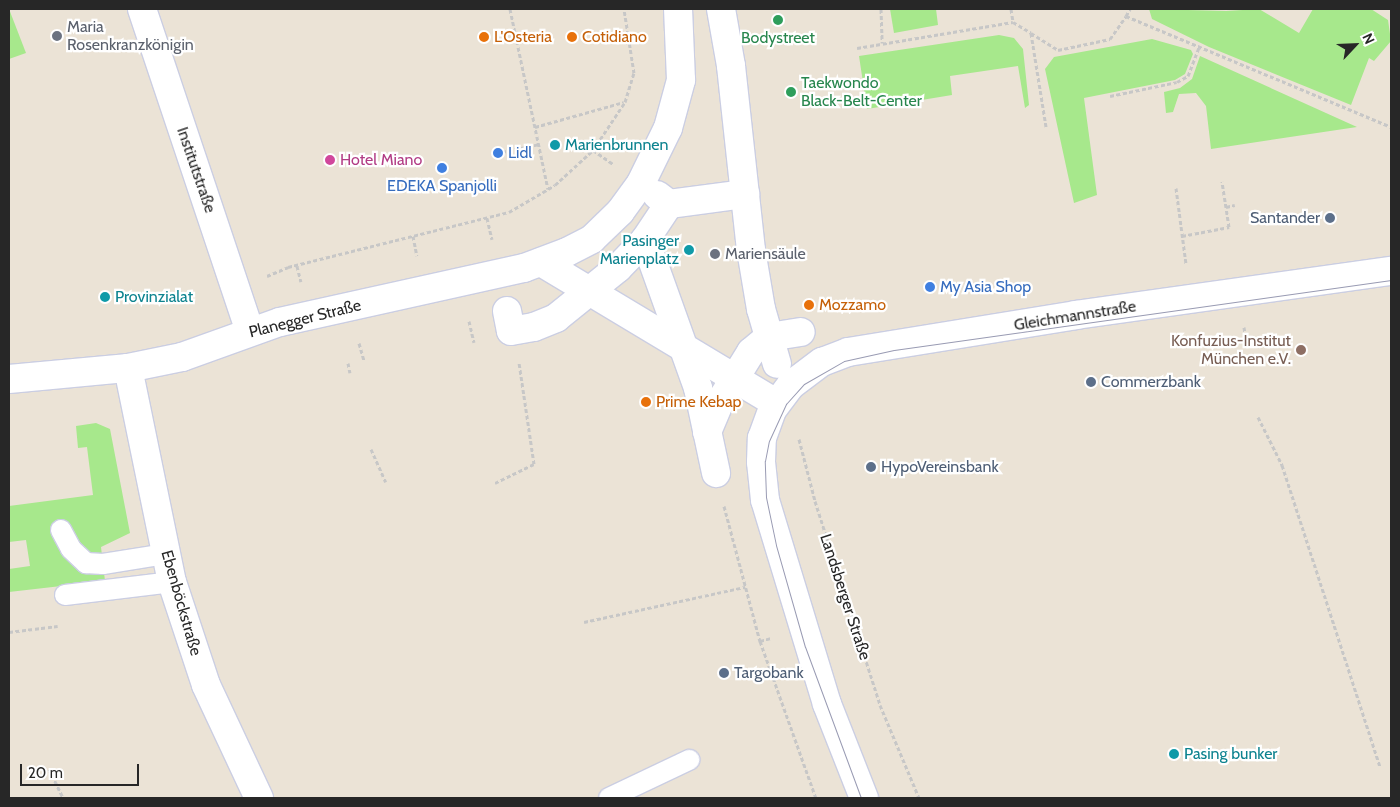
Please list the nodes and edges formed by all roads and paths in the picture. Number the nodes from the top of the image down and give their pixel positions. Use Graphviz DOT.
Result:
graph roads {
  1 [pos="142,9"];
  2 [pos="510,9"];
  3 [pos="624,9"];
  4 [pos="721,9"];
  5 [pos="881,9"];
  6 [pos="1011,9"];
  7 [pos="1130,9"];
  8 [pos="679,16"];
  9 [pos="1126,16"];
  10 [pos="1013,22"];
  11 [pos="1041,30"];
  12 [pos="1031,33"];
  13 [pos="1037,36"];
  14 [pos="882,43"];
  15 [pos="1199,47"];
  16 [pos="857,48"];
  17 [pos="1110,96"];
  18 [pos="625,102"];
  19 [pos="535,127"];
  20 [pos="1046,127"];
  21 [pos="1391,127"];
  22 [pos="539,144"];
  23 [pos="592,150"];
  24 [pos="502,152"];
  25 [pos="618,167"];
  26 [pos="1222,182"];
  27 [pos="1176,188"];
  28 [pos="548,189"];
  29 [pos="745,194"];
  30 [pos="1235,205"];
  31 [pos="1226,207"];
  32 [pos="487,218"];
  33 [pos="413,236"];
  34 [pos="1182,236"];
  35 [pos="645,240"];
  36 [pos="492,243"];
  37 [pos="418,261"];
  38 [pos="541,262"];
  39 [pos="297,266"];
  40 [pos="1187,268"];
  41 [pos="1391,271"];
  42 [pos="302,285"];
  43 [pos="236,289"];
  44 [pos="590,292"];
  45 [pos="507,311"];
  46 [pos="469,321"];
  47 [pos="250,331"];
  48 [pos="801,332"];
  49 [pos="769,337"];
  50 [pos="474,342"];
  51 [pos="359,343"];
  52 [pos="683,347"];
  53 [pos="364,360"];
  54 [pos="519,360"];
  55 [pos="348,363"];
  56 [pos="777,364"];
  57 [pos="128,368"];
  58 [pos="350,373"];
  59 [pos="733,377"];
  60 [pos="9,379"];
  61 [pos="780,397"];
  62 [pos="1258,418"];
  63 [pos="707,432"];
  64 [pos="372,449"];
  65 [pos="716,473"];
  66 [pos="386,482"];
  67 [pos="495,483"];
  68 [pos="61,530"];
  69 [pos="166,554"];
  70 [pos="172,582"];
  71 [pos="745,587"];
  72 [pos="65,595"];
  73 [pos="584,622"];
  74 [pos="773,638"];
  75 [pos="760,641"];
  76 [pos="689,760"];
  77 [pos="1380,767"];
  78 [pos="50,769"];
  79 [pos="63,798"];
  80 [pos="259,798"];
  81 [pos="609,798"];
  82 [pos="816,798"];
  83 [pos="864,798"];
  84 [pos="919,798"];
  1 -- 43 [label="street, Institutstraße"];
  2 -- 19 [label="path"];
  3 -- 18 [label="path"];
  4 -- 29 [label="street"];
  5 -- 14 [label="path"];
  6 -- 10 [label="path"];
  7 -- 9 [label="path"];
  8 -- 38 [label="street"];
  9 -- 13 [label="path"];
  9 -- 15 [label="path"];
  10 -- 12 [label="path"];
  10 -- 14 [label="path"];
  11 -- 13 [label="path"];
  12 -- 13 [label="path"];
  12 -- 20 [label="path"];
  14 -- 16 [label="path"];
  15 -- 17 [label="path"];
  15 -- 21 [label="path"];
  18 -- 19 [label="path"];
  18 -- 23 [label="path"];
  19 -- 22 [label="path"];
  22 -- 24 [label="path"];
  22 -- 28 [label="path"];
  23 -- 25 [label="path"];
  23 -- 28 [label="path"];
  26 -- 31 [label="path"];
  27 -- 34 [label="path"];
  28 -- 32 [label="path"];
  29 -- 35 [label="street"];
  29 -- 49 [label="street"];
  30 -- 31 [label="path"];
  31 -- 34 [label="path"];
  32 -- 33 [label="path"];
  32 -- 36 [label="path"];
  33 -- 37 [label="path"];
  33 -- 39 [label="path"];
  34 -- 40 [label="path"];
  35 -- 44 [label="street"];
  35 -- 52 [label="street"];
  38 -- 44 [label="street"];
  38 -- 47 [label="street, Planegger Straße"];
  39 -- 42 [label="path"];
  39 -- 43 [label="path"];
  41 -- 61 [label="street, Gleichmannstraße"];
  43 -- 47 [label="street, Institutstraße"];
  44 -- 45 [label="street"];
  44 -- 52 [label="street"];
  46 -- 50 [label="path"];
  47 -- 57 [label="street, Planegger Straße"];
  48 -- 49 [label="street"];
  49 -- 56 [label="street"];
  49 -- 59 [label="street"];
  51 -- 53 [label="path"];
  52 -- 59 [label="street"];
  52 -- 63 [label="street"];
  54 -- 67 [label="path"];
  55 -- 58 [label="path"];
  57 -- 60 [label="street, Planegger Straße"];
  57 -- 69 [label="street, Ebenböckstraße"];
  59 -- 61 [label="street"];
  59 -- 63 [label="street"];
  61 -- 83 [label="street"];
  61 -- 84 [label="path, Landsberger Straße"];
  62 -- 77 [label="path"];
  63 -- 65 [label="street"];
  64 -- 66 [label="path"];
  65 -- 71 [label="path"];
  68 -- 69 [label="lane"];
  69 -- 70 [label="street, Ebenböckstraße"];
  70 -- 72 [label="lane"];
  70 -- 80 [label="street, Ebenböckstraße"];
  71 -- 73 [label="path"];
  71 -- 75 [label="path"];
  74 -- 75 [label="path"];
  75 -- 82 [label="path"];
  76 -- 81 [label="lane"];
  78 -- 79 [label="path"];
}
